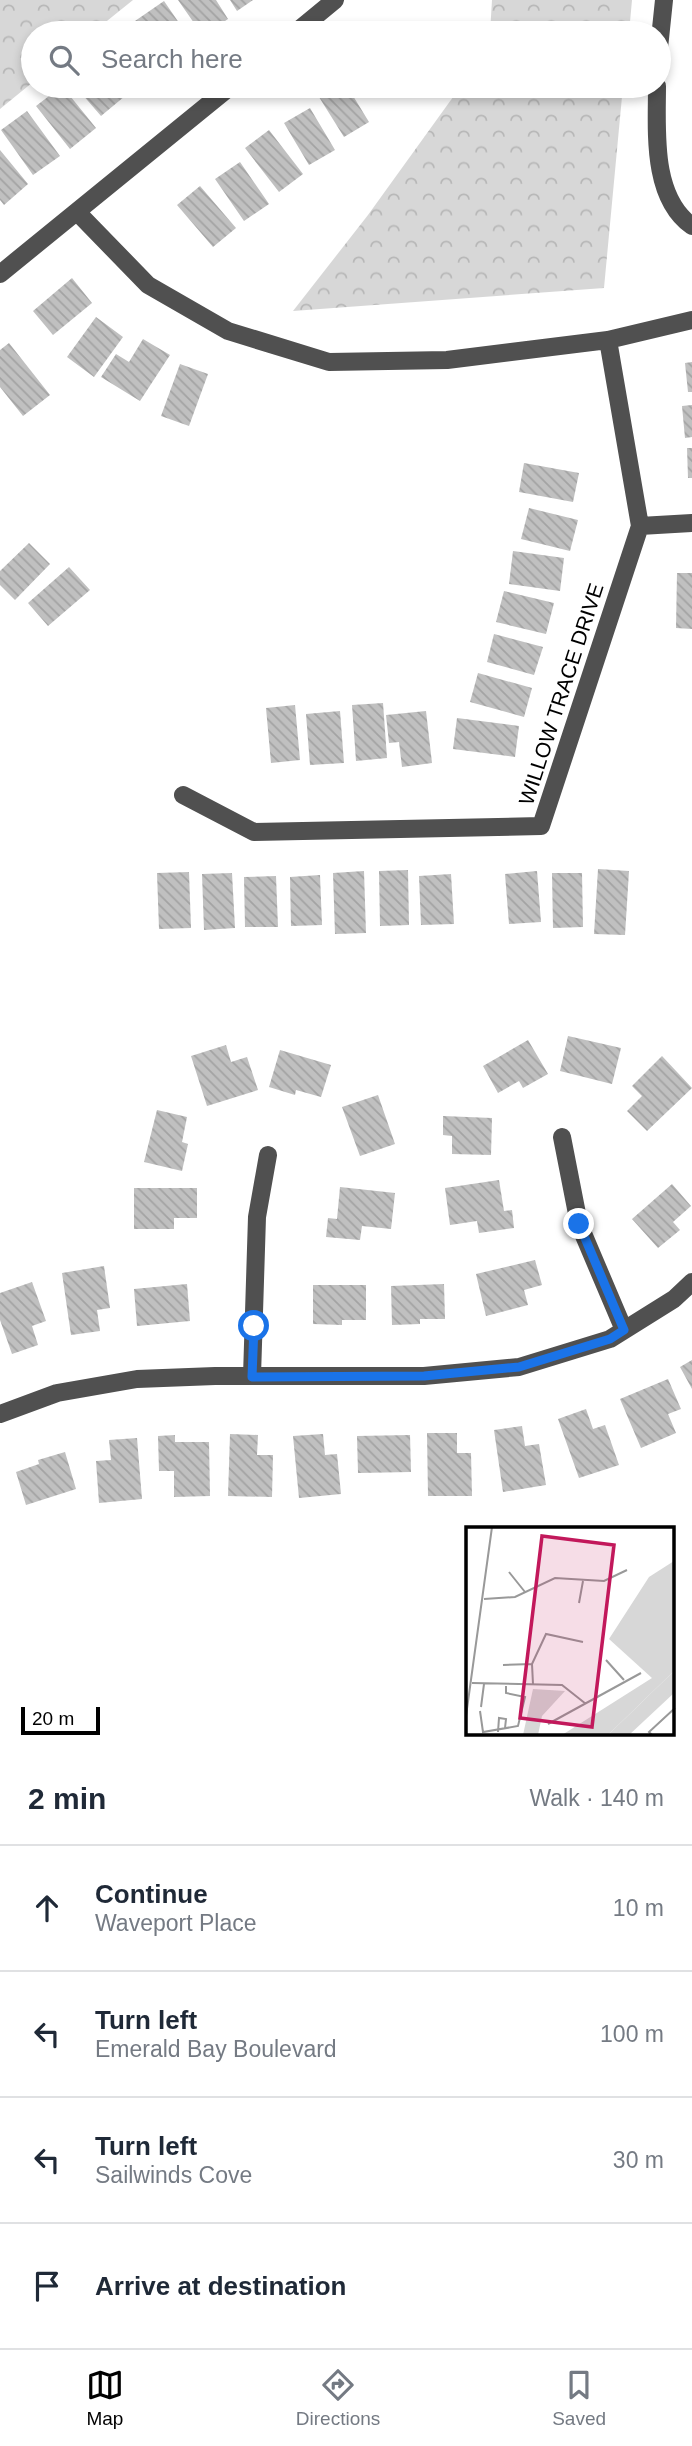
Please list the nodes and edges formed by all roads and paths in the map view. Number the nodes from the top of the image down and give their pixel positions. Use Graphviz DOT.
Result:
graph roads {
  1 [pos="335,0"];
  2 [pos="664,0"];
  3 [pos="310,21"];
  4 [pos="662,21"];
  5 [pos="217,98"];
  6 [pos="658,98"];
  7 [pos="78,213"];
  8 [pos="692,226"];
  9 [pos="0,274"];
  10 [pos="692,320"];
  11 [pos="608,340"];
  12 [pos="692,523"];
  13 [pos="640,526"];
  14 [pos="183,795"];
  15 [pos="562,1137"];
  16 [pos="268,1155"];
  17 [pos="692,1282"];
  18 [pos="624,1330"];
  19 [pos="252,1377"];
  20 [pos="0,1414"];
  1 -- 3 [label="street"];
  2 -- 4 [label="street"];
  5 -- 7 [label="street"];
  6 -- 8 [label="street"];
  7 -- 9 [label="street"];
  7 -- 11 [label="street"];
  10 -- 11 [label="street"];
  11 -- 13 [label="street, WILLOW TRACE DRIVE"];
  12 -- 13 [label="street"];
  13 -- 14 [label="street, WILLOW TRACE DRIVE"];
  15 -- 18 [label="street"];
  16 -- 19 [label="street"];
  17 -- 18 [label="street"];
  18 -- 19 [label="street"];
  19 -- 20 [label="street"];
}
